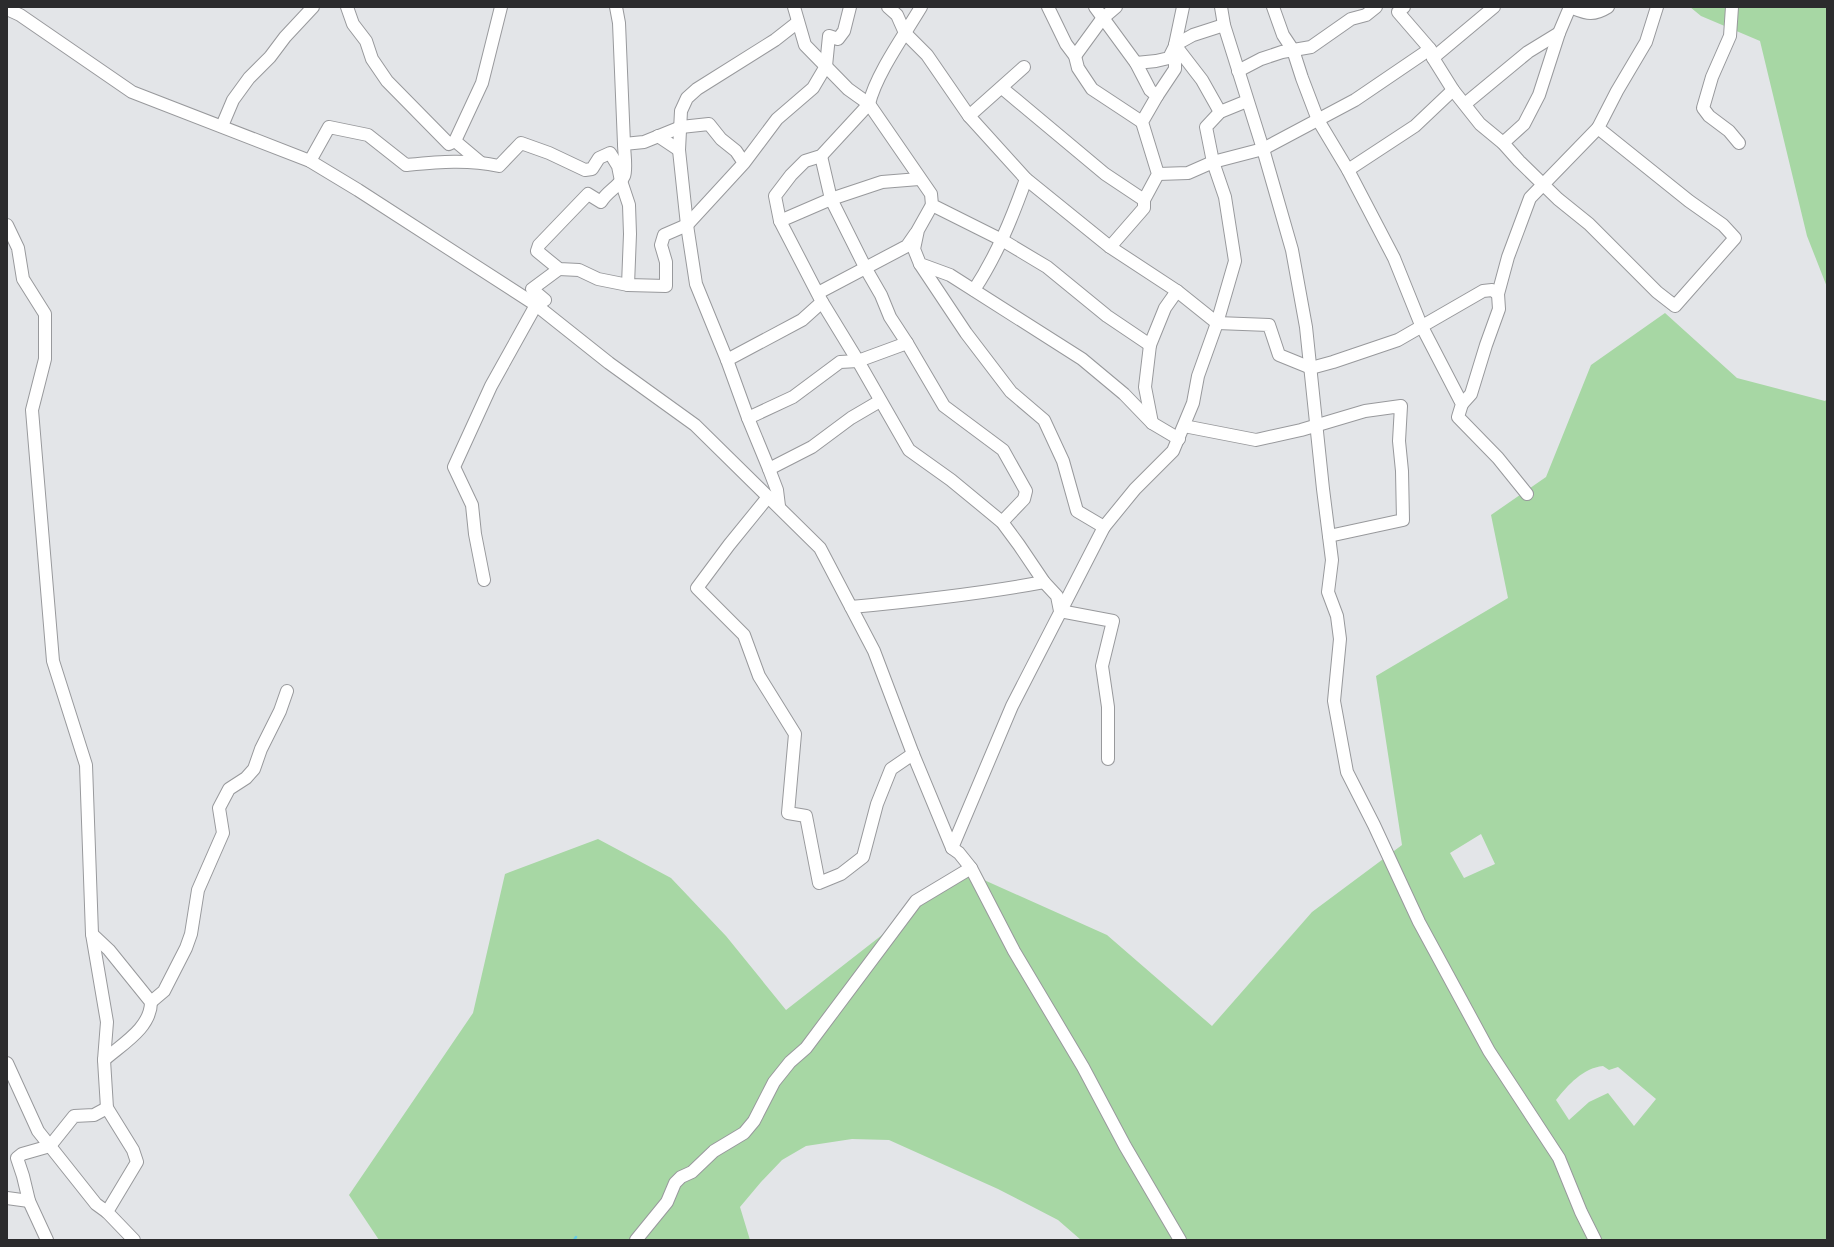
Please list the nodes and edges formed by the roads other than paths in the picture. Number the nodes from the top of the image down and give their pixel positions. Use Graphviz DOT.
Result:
graph roads {
  1 [pos="313,7"];
  2 [pos="347,7"];
  3 [pos="501,7"];
  4 [pos="616,7"];
  5 [pos="794,7"];
  6 [pos="850,7"];
  7 [pos="888,7"];
  8 [pos="921,7"];
  9 [pos="1048,7"];
  10 [pos="1095,7"];
  11 [pos="1116,7"];
  12 [pos="1183,7"];
  13 [pos="1222,7"];
  14 [pos="1273,7"];
  15 [pos="1376,7"];
  16 [pos="1404,7"];
  17 [pos="1494,7"];
  18 [pos="1570,7"];
  19 [pos="1608,7"];
  20 [pos="1657,7"];
  21 [pos="1732,7"];
  22 [pos="7,10"];
  23 [pos="1102,19"];
  24 [pos="798,22"];
  25 [pos="1224,25"];
  26 [pos="906,33"];
  27 [pos="1559,33"];
  28 [pos="1175,45"];
  29 [pos="1293,50"];
  30 [pos="1431,53"];
  31 [pos="1075,56"];
  32 [pos="1136,63"];
  33 [pos="826,66"];
  34 [pos="1024,67"];
  35 [pos="1238,71"];
  36 [pos="1002,88"];
  37 [pos="1452,90"];
  38 [pos="1157,96"];
  39 [pos="1247,101"];
  40 [pos="869,104"];
  41 [pos="1465,104"];
  42 [pos="1220,112"];
  43 [pos="969,116"];
  44 [pos="1318,120"];
  45 [pos="1142,122"];
  46 [pos="222,126"];
  47 [pos="681,127"];
  48 [pos="1598,128"];
  49 [pos="658,136"];
  50 [pos="455,140"];
  51 [pos="1503,143"];
  52 [pos="1740,143"];
  53 [pos="624,144"];
  54 [pos="1263,149"];
  55 [pos="679,150"];
  56 [pos="821,156"];
  57 [pos="310,161"];
  58 [pos="480,162"];
  59 [pos="1213,162"];
  60 [pos="744,163"];
  61 [pos="1348,170"];
  62 [pos="1158,174"];
  63 [pos="919,179"];
  64 [pos="1026,179"];
  65 [pos="621,181"];
  66 [pos="1544,185"];
  67 [pos="831,199"];
  68 [pos="1144,200"];
  69 [pos="932,205"];
  70 [pos="780,221"];
  71 [pos="7,225"];
  72 [pos="687,225"];
  73 [pos="918,230"];
  74 [pos="1002,240"];
  75 [pos="1110,247"];
  76 [pos="920,264"];
  77 [pos="559,269"];
  78 [pos="866,269"];
  79 [pos="628,286"];
  80 [pos="974,290"];
  81 [pos="1177,291"];
  82 [pos="1498,294"];
  83 [pos="820,298"];
  84 [pos="536,305"];
  85 [pos="1217,323"];
  86 [pos="1421,325"];
  87 [pos="907,343"];
  88 [pos="1150,345"];
  89 [pos="727,360"];
  90 [pos="858,361"];
  91 [pos="1311,368"];
  92 [pos="880,401"];
  93 [pos="1462,404"];
  94 [pos="748,418"];
  95 [pos="1152,423"];
  96 [pos="1316,425"];
  97 [pos="1184,426"];
  98 [pos="1179,439"];
  99 [pos="769,469"];
  100 [pos="1527,494"];
  101 [pos="768,497"];
  102 [pos="779,506"];
  103 [pos="1002,522"];
  104 [pos="1104,527"];
  105 [pos="1329,536"];
  106 [pos="484,580"];
  107 [pos="1044,582"];
  108 [pos="851,607"];
  109 [pos="1060,611"];
  110 [pos="287,691"];
  111 [pos="913,754"];
  112 [pos="1108,759"];
  113 [pos="952,848"];
  114 [pos="970,868"];
  115 [pos="92,934"];
  116 [pos="151,1002"];
  117 [pos="104,1060"];
  118 [pos="7,1063"];
  119 [pos="107,1108"];
  120 [pos="50,1146"];
  121 [pos="7,1198"];
  122 [pos="29,1201"];
  123 [pos="107,1212"];
  124 [pos="47,1240"];
  125 [pos="134,1240"];
  126 [pos="636,1240"];
  127 [pos="1180,1240"];
  128 [pos="1595,1240"];
  1 -- 46 [label="street"];
  2 -- 50 [label="street"];
  3 -- 50 [label="street"];
  4 -- 53 [label="street"];
  5 -- 24 [label="street"];
  6 -- 33 [label="street"];
  7 -- 26 [label="street"];
  8 -- 26 [label="street"];
  9 -- 31 [label="street"];
  10 -- 23 [label="street"];
  11 -- 23 [label="street"];
  12 -- 28 [label="street"];
  13 -- 25 [label="street"];
  14 -- 29 [label="street"];
  15 -- 29 [label="street"];
  16 -- 30 [label="street"];
  17 -- 30 [label="street"];
  18 -- 19 [label="street"];
  18 -- 27 [label="street"];
  20 -- 48 [label="street"];
  21 -- 52 [label="street"];
  22 -- 46 [label="street"];
  23 -- 31 [label="street"];
  23 -- 32 [label="street"];
  24 -- 33 [label="street"];
  24 -- 47 [label="street"];
  25 -- 28 [label="street"];
  25 -- 35 [label="street"];
  26 -- 40 [label="street"];
  26 -- 43 [label="street"];
  27 -- 41 [label="street"];
  27 -- 51 [label="street"];
  28 -- 32 [label="street"];
  28 -- 38 [label="street"];
  28 -- 42 [label="street"];
  29 -- 35 [label="street"];
  29 -- 44 [label="street"];
  30 -- 37 [label="street"];
  30 -- 44 [label="street"];
  31 -- 45 [label="street"];
  32 -- 38 [label="street"];
  33 -- 40 [label="street"];
  33 -- 60 [label="street"];
  34 -- 36 [label="street"];
  35 -- 39 [label="street"];
  36 -- 43 [label="street"];
  36 -- 68 [label="street"];
  37 -- 41 [label="street"];
  37 -- 61 [label="street"];
  38 -- 45 [label="street"];
  39 -- 42 [label="street"];
  39 -- 54 [label="street"];
  40 -- 56 [label="street"];
  40 -- 63 [label="street"];
  41 -- 51 [label="street"];
  42 -- 59 [label="street"];
  43 -- 64 [label="street"];
  44 -- 54 [label="street"];
  44 -- 61 [label="street"];
  45 -- 62 [label="street"];
  46 -- 57 [label="street"];
  47 -- 49 [label="street"];
  47 -- 55 [label="street"];
  47 -- 60 [label="street"];
  48 -- 66 [label="street"];
  48 -- 66 [label="street"];
  49 -- 53 [label="street"];
  49 -- 55 [label="street"];
  50 -- 58 [label="street"];
  51 -- 66 [label="street"];
  53 -- 65 [label="street"];
  54 -- 59 [label="street"];
  54 -- 91 [label="street"];
  55 -- 72 [label="street"];
  56 -- 67 [label="street"];
  56 -- 70 [label="street"];
  57 -- 58 [label="street"];
  57 -- 84 [label="street"];
  58 -- 65 [label="street"];
  59 -- 62 [label="street"];
  59 -- 85 [label="street"];
  60 -- 72 [label="street"];
  61 -- 86 [label="street"];
  62 -- 68 [label="street"];
  63 -- 67 [label="street"];
  63 -- 69 [label="street"];
  64 -- 74 [label="street"];
  64 -- 75 [label="street"];
  65 -- 77 [label="street"];
  65 -- 79 [label="street"];
  66 -- 82 [label="street"];
  67 -- 70 [label="street"];
  67 -- 78 [label="street"];
  68 -- 75 [label="street"];
  69 -- 73 [label="street"];
  69 -- 74 [label="street"];
  70 -- 83 [label="street"];
  71 -- 115 [label="street"];
  72 -- 79 [label="street"];
  72 -- 89 [label="street"];
  73 -- 76 [label="street"];
  73 -- 78 [label="street"];
  74 -- 80 [label="street"];
  74 -- 88 [label="street"];
  75 -- 81 [label="street"];
  76 -- 80 [label="street"];
  76 -- 104 [label="street"];
  77 -- 79 [label="street"];
  77 -- 84 [label="street"];
  78 -- 83 [label="street"];
  78 -- 87 [label="street"];
  80 -- 95 [label="street"];
  81 -- 85 [label="street"];
  81 -- 88 [label="street"];
  82 -- 86 [label="street"];
  82 -- 93 [label="street"];
  83 -- 89 [label="street"];
  83 -- 90 [label="street"];
  84 -- 101 [label="street"];
  84 -- 106 [label="street"];
  85 -- 91 [label="street"];
  85 -- 97 [label="street"];
  86 -- 91 [label="street"];
  86 -- 93 [label="street"];
  87 -- 90 [label="street"];
  87 -- 103 [label="street"];
  88 -- 95 [label="street"];
  89 -- 94 [label="street"];
  90 -- 92 [label="street"];
  90 -- 94 [label="street"];
  91 -- 96 [label="street"];
  92 -- 99 [label="street"];
  92 -- 103 [label="street"];
  93 -- 100 [label="street"];
  94 -- 99 [label="street"];
  95 -- 98 [label="street"];
  96 -- 97 [label="street"];
  96 -- 105 [label="street"];
  96 -- 105 [label="street"];
  97 -- 98 [label="street"];
  98 -- 104 [label="street"];
  99 -- 102 [label="street"];
  101 -- 102 [label="street"];
  101 -- 111 [label="street"];
  102 -- 108 [label="street"];
  103 -- 107 [label="street"];
  104 -- 109 [label="street"];
  105 -- 128 [label="street"];
  107 -- 108 [label="street"];
  107 -- 109 [label="street"];
  108 -- 111 [label="street"];
  109 -- 112 [label="street"];
  109 -- 113 [label="street"];
  110 -- 116 [label="street"];
  111 -- 113 [label="street"];
  113 -- 114 [label="street"];
  114 -- 126 [label="street"];
  114 -- 127 [label="street"];
  115 -- 116 [label="street"];
  115 -- 117 [label="street"];
  116 -- 117 [label="street"];
  117 -- 119 [label="street"];
  118 -- 120 [label="street"];
  119 -- 120 [label="street"];
  119 -- 123 [label="street"];
  120 -- 122 [label="street"];
  120 -- 123 [label="street"];
  121 -- 122 [label="street"];
  122 -- 124 [label="street"];
  123 -- 125 [label="street"];
}
